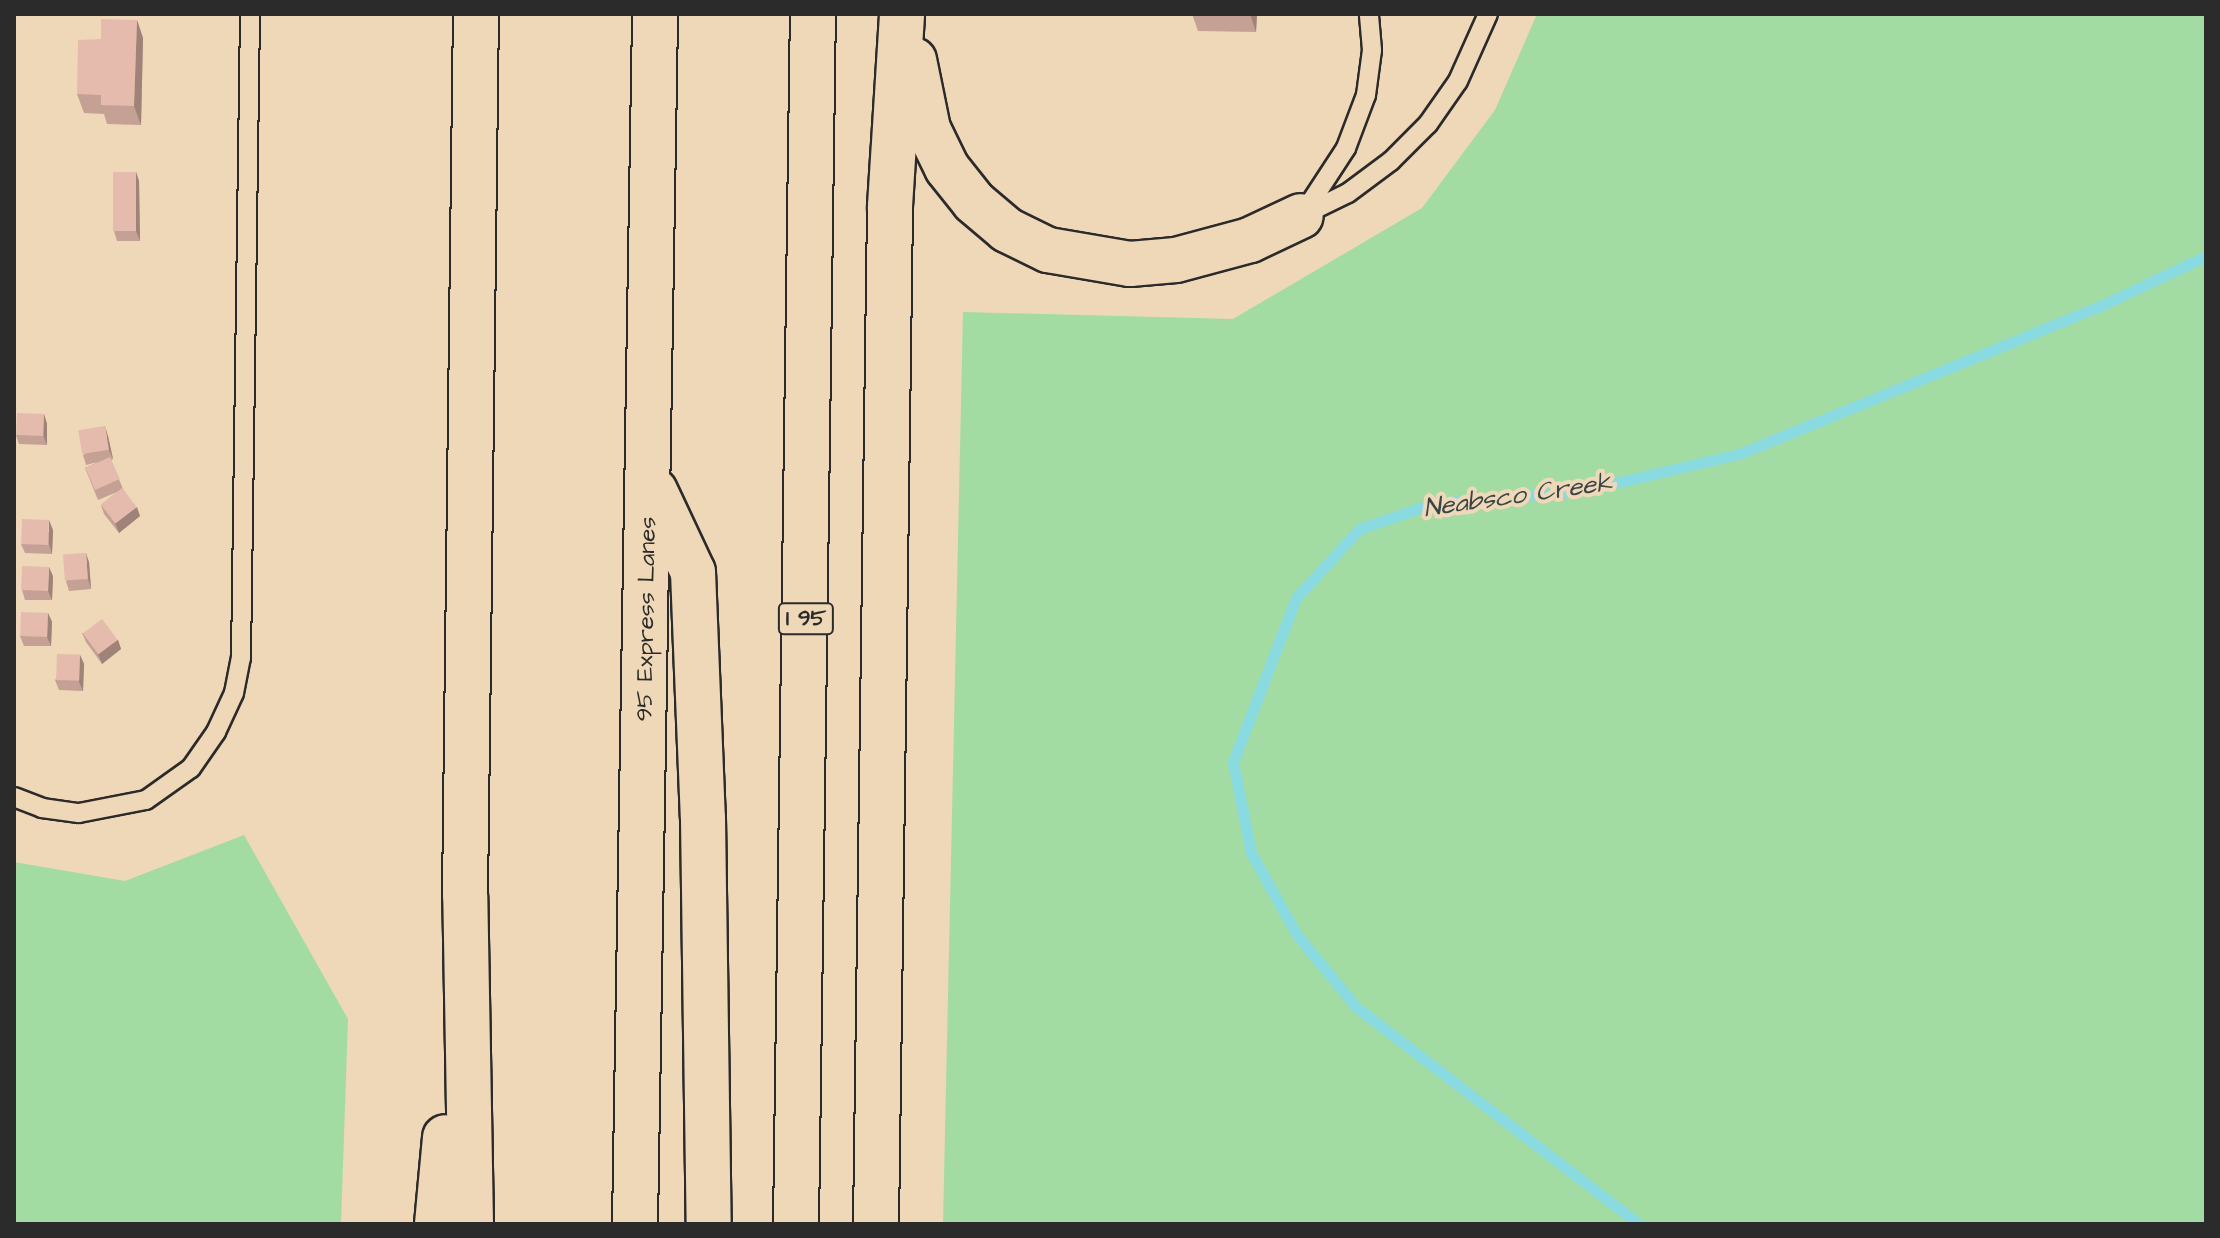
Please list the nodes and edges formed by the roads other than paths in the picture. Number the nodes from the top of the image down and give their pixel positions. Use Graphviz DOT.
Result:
graph roads {
  1 [pos="250,14"];
  2 [pos="476,14"];
  3 [pos="655,14"];
  4 [pos="813,14"];
  5 [pos="903,14"];
  6 [pos="1369,14"];
  7 [pos="1488,14"];
  8 [pos="1301,216"];
  9 [pos="650,481"];
  10 [pos="14,797"];
  11 [pos="465,896"];
  12 [pos="437,1224"];
  13 [pos="471,1224"];
  14 [pos="635,1224"];
  15 [pos="709,1224"];
  16 [pos="796,1224"];
  17 [pos="876,1224"];
  1 -- 10 [label="lane"];
  2 -- 11 [label="highway"];
  3 -- 9 [label="highway, 95 Express Lanes"];
  4 -- 16 [label="highway, I 95"];
  5 -- 8 [label="highway"];
  5 -- 17 [label="highway"];
  6 -- 8 [label="lane"];
  7 -- 8 [label="lane"];
  9 -- 14 [label="highway, 95 Express Lanes"];
  9 -- 15 [label="highway"];
  11 -- 12 [label="highway"];
  11 -- 13 [label="highway"];
}
